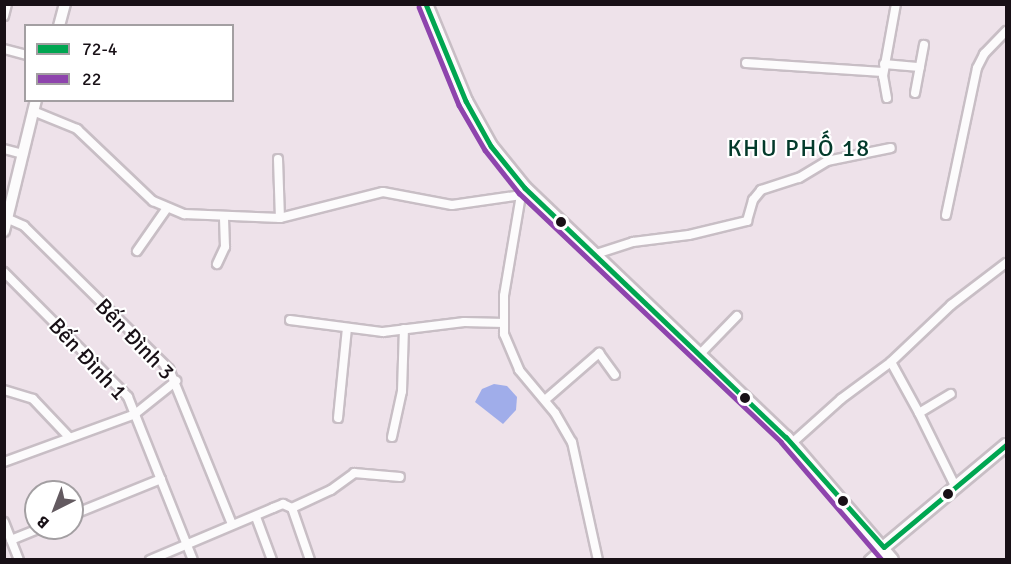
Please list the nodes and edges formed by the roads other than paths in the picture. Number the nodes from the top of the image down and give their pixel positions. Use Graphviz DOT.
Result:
graph roads {
  1 [pos="7,4"];
  2 [pos="65,4"];
  3 [pos="426,4"];
  4 [pos="896,4"];
  5 [pos="4,16"];
  6 [pos="60,24"];
  7 [pos="1006,31"];
  8 [pos="924,45"];
  9 [pos="4,49"];
  10 [pos="24,54"];
  11 [pos="746,63"];
  12 [pos="920,67"];
  13 [pos="884,68"];
  14 [pos="915,93"];
  15 [pos="886,98"];
  16 [pos="34,106"];
  17 [pos="4,148"];
  18 [pos="891,148"];
  19 [pos="23,154"];
  20 [pos="278,159"];
  21 [pos="523,191"];
  22 [pos="167,208"];
  23 [pos="946,215"];
  24 [pos="224,217"];
  25 [pos="7,218"];
  26 [pos="280,218"];
  27 [pos="4,231"];
  28 [pos="137,251"];
  29 [pos="596,254"];
  30 [pos="1006,263"];
  31 [pos="217,264"];
  32 [pos="4,272"];
  33 [pos="737,316"];
  34 [pos="290,320"];
  35 [pos="504,322"];
  36 [pos="346,328"];
  37 [pos="404,329"];
  38 [pos="700,354"];
  39 [pos="891,362"];
  40 [pos="615,375"];
  41 [pos="176,381"];
  42 [pos="4,390"];
  43 [pos="951,394"];
  44 [pos="545,400"];
  45 [pos="919,412"];
  46 [pos="135,414"];
  47 [pos="338,418"];
  48 [pos="69,437"];
  49 [pos="392,437"];
  50 [pos="792,443"];
  51 [pos="1006,445"];
  52 [pos="4,462"];
  53 [pos="400,477"];
  54 [pos="161,479"];
  55 [pos="956,488"];
  56 [pos="292,508"];
  57 [pos="84,510"];
  58 [pos="256,517"];
  59 [pos="4,522"];
  60 [pos="232,524"];
  61 [pos="24,535"];
  62 [pos="11,540"];
  63 [pos="188,545"];
  64 [pos="884,547"];
  65 [pos="19,560"];
  66 [pos="150,560"];
  67 [pos="193,560"];
  68 [pos="272,560"];
  69 [pos="310,560"];
  70 [pos="598,560"];
  71 [pos="869,560"];
  72 [pos="892,560"];
  1 -- 5 [label="street"];
  2 -- 6 [label="street"];
  3 -- 21 [label="main road"];
  4 -- 13 [label="street"];
  7 -- 23 [label="street"];
  8 -- 12 [label="street"];
  9 -- 10 [label="street"];
  11 -- 13 [label="street"];
  12 -- 13 [label="street"];
  12 -- 14 [label="street"];
  13 -- 15 [label="street"];
  16 -- 19 [label="street"];
  16 -- 22 [label="street"];
  17 -- 19 [label="street"];
  18 -- 29 [label="street"];
  19 -- 25 [label="street"];
  20 -- 26 [label="street"];
  21 -- 26 [label="street"];
  21 -- 29 [label="main road"];
  21 -- 35 [label="street"];
  22 -- 24 [label="street"];
  22 -- 28 [label="street"];
  24 -- 26 [label="street"];
  24 -- 31 [label="street"];
  25 -- 27 [label="street"];
  25 -- 41 [label="street, Bến Đình 3"];
  29 -- 38 [label="main road"];
  30 -- 39 [label="street"];
  32 -- 46 [label="street, Bến Đình 1"];
  33 -- 38 [label="street"];
  34 -- 36 [label="street"];
  35 -- 37 [label="street"];
  35 -- 44 [label="street"];
  36 -- 37 [label="street"];
  36 -- 47 [label="street"];
  37 -- 49 [label="street"];
  38 -- 50 [label="main road"];
  39 -- 45 [label="street"];
  39 -- 50 [label="street"];
  40 -- 44 [label="street"];
  41 -- 46 [label="street"];
  41 -- 60 [label="street, Bến Đình 3"];
  42 -- 48 [label="street"];
  43 -- 45 [label="street"];
  44 -- 70 [label="street"];
  45 -- 55 [label="street"];
  46 -- 48 [label="street"];
  46 -- 54 [label="street, Bến Đình 1"];
  48 -- 52 [label="street"];
  50 -- 64 [label="main road"];
  51 -- 55 [label="main road"];
  53 -- 56 [label="street"];
  54 -- 57 [label="street"];
  54 -- 63 [label="street, Bến Đình 1"];
  55 -- 64 [label="main road"];
  56 -- 58 [label="street"];
  56 -- 69 [label="street"];
  58 -- 60 [label="street"];
  58 -- 68 [label="street"];
  59 -- 62 [label="street"];
  60 -- 63 [label="street"];
  61 -- 62 [label="street"];
  62 -- 65 [label="street"];
  63 -- 66 [label="street"];
  63 -- 67 [label="street, Bến Đình 1"];
  64 -- 71 [label="street"];
  64 -- 72 [label="main road"];
}
